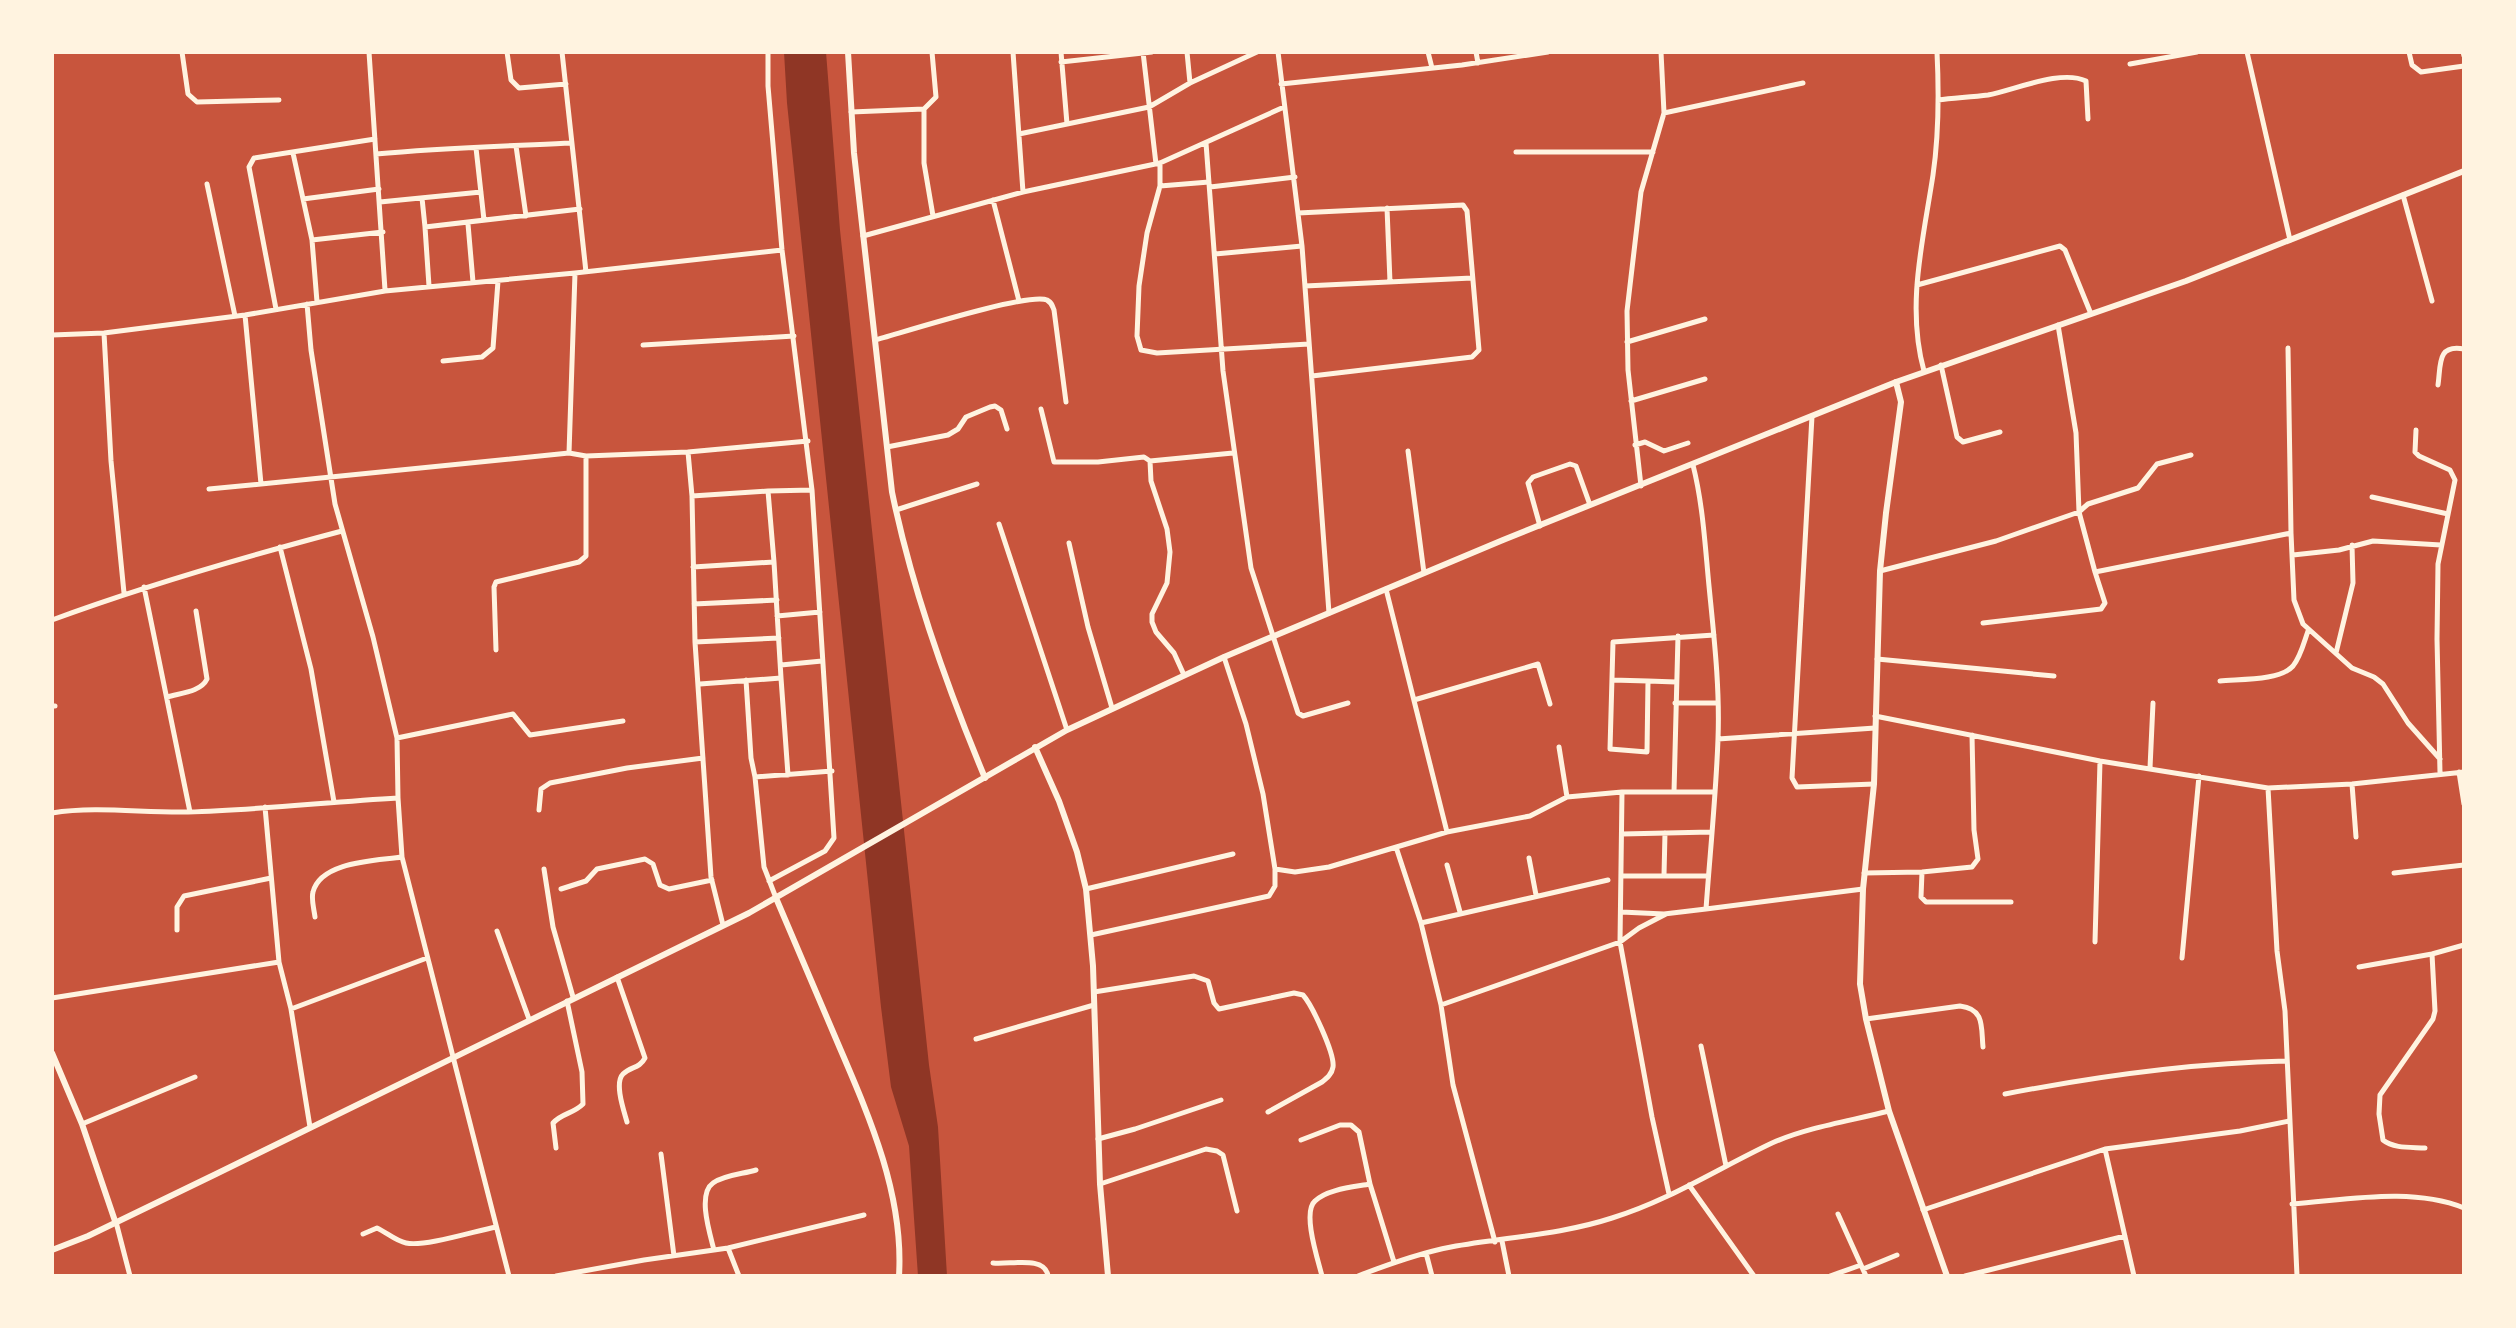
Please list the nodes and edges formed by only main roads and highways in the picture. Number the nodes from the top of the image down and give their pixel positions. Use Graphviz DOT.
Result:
graph roads {
  1 [pos="848,52"];
  2 [pos="2464,171"];
  3 [pos="1896,382"];
  4 [pos="1035,747"];
  5 [pos="985,778"];
  6 [pos="776,898"];
  7 [pos="52,1053"];
  8 [pos="115,1221"];
  9 [pos="52,1250"];
  10 [pos="899,1276"];
  11 [pos="1108,1276"];
  12 [pos="1947,1276"];
  1 -- 5 [label="main road"];
  2 -- 3 [label="main road"];
  3 -- 4 [label="main road"];
  3 -- 12 [label="main road"];
  4 -- 5 [label="main road"];
  4 -- 11 [label="main road"];
  5 -- 6 [label="main road"];
  6 -- 8 [label="main road"];
  6 -- 10 [label="main road"];
  7 -- 8 [label="main road"];
  8 -- 9 [label="main road"];
}
